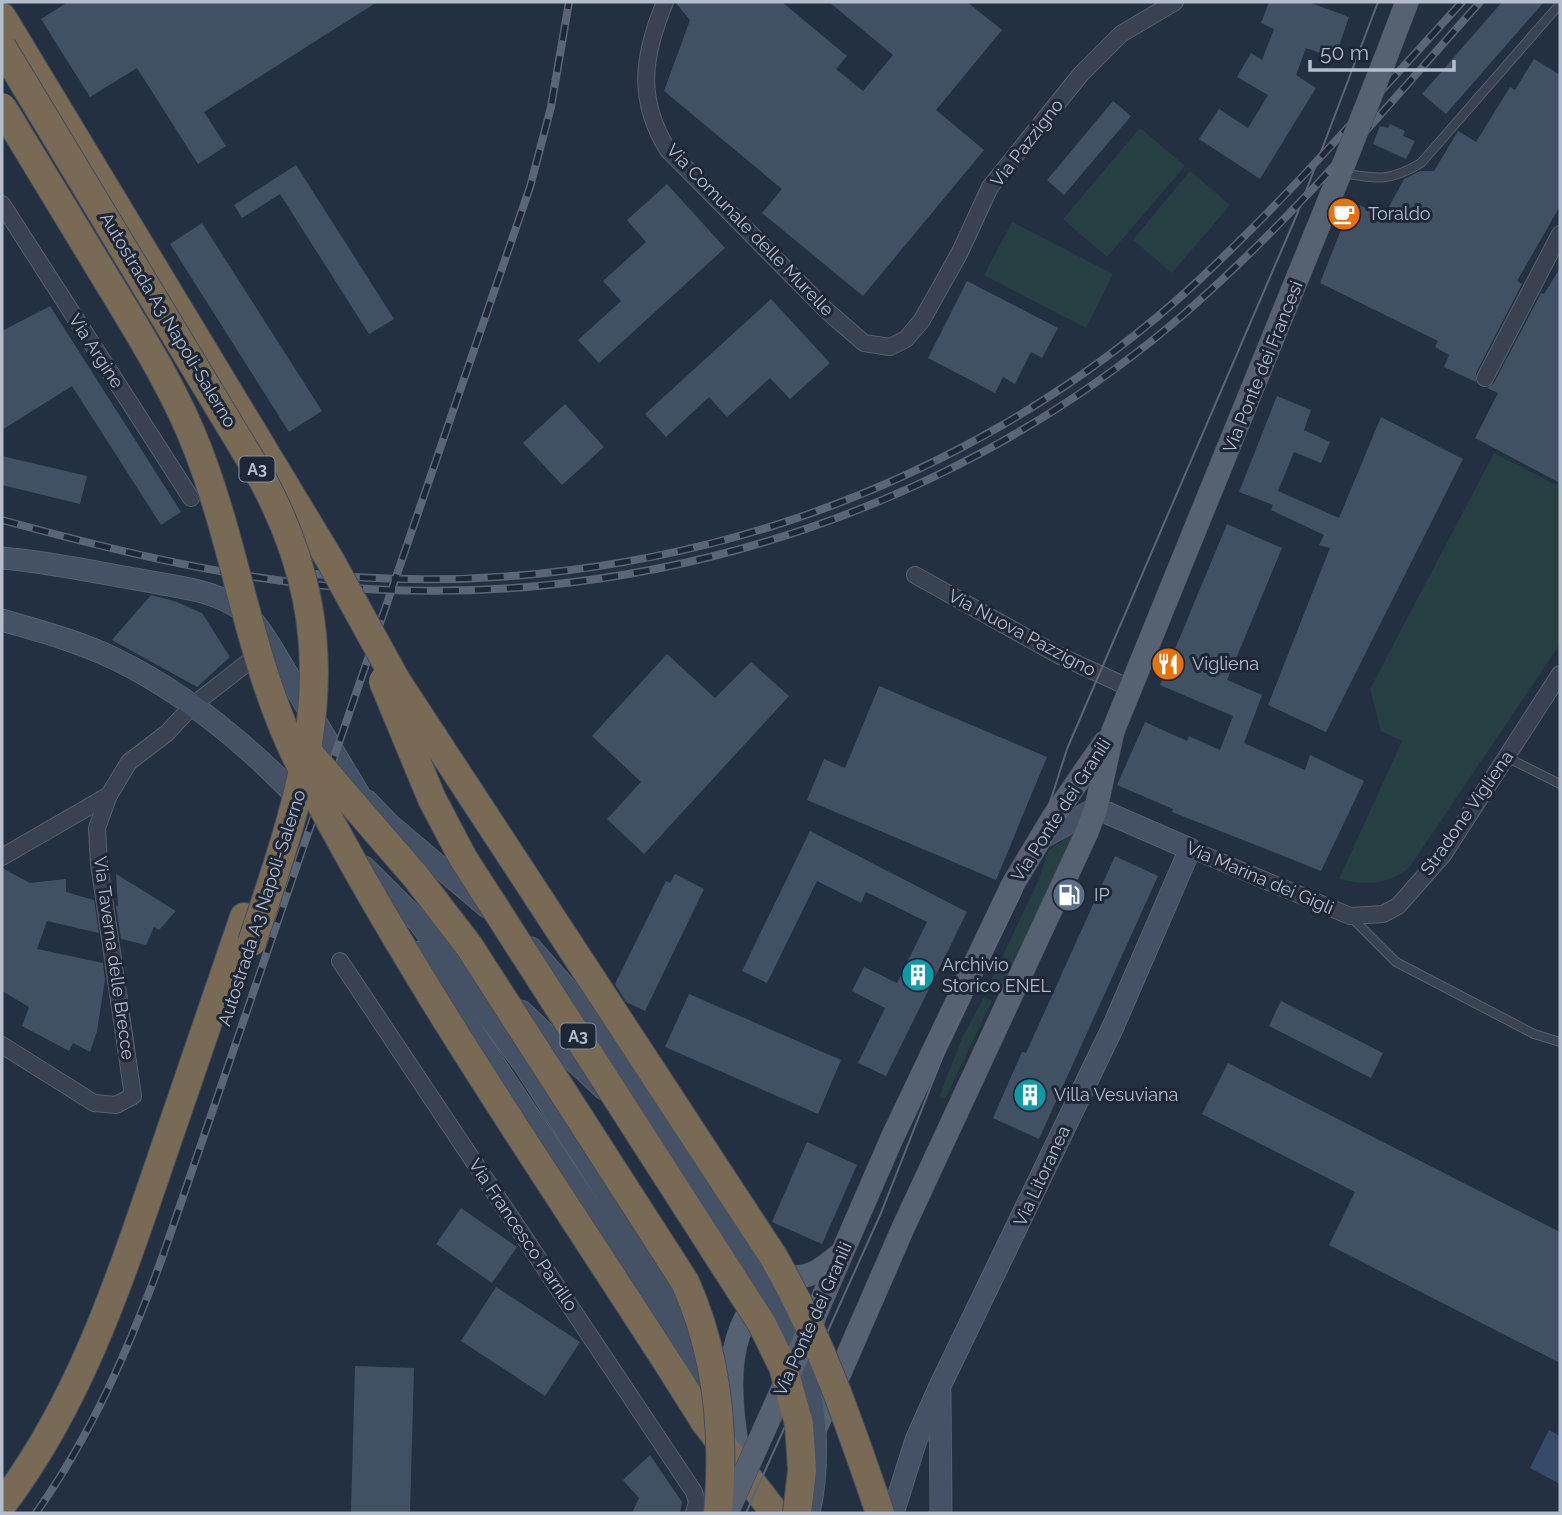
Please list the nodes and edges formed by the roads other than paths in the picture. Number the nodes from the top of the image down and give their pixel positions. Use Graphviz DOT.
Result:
graph roads {
  1 [pos="664,2"];
  2 [pos="1175,2"];
  3 [pos="1407,2"];
  4 [pos="1560,4"];
  5 [pos="2,17"];
  6 [pos="2,47"];
  7 [pos="2,72"];
  8 [pos="2,107"];
  9 [pos="1342,169"];
  10 [pos="2,204"];
  11 [pos="1560,234"];
  12 [pos="890,347"];
  13 [pos="1485,378"];
  14 [pos="191,498"];
  15 [pos="2,558"];
  16 [pos="330,560"];
  17 [pos="915,575"];
  18 [pos="2,620"];
  19 [pos="266,656"];
  20 [pos="1560,674"];
  21 [pos="1130,688"];
  22 [pos="193,705"];
  23 [pos="1112,733"];
  24 [pos="1506,757"];
  25 [pos="1560,784"];
  26 [pos="356,790"];
  27 [pos="109,795"];
  28 [pos="1096,808"];
  29 [pos="1039,839"];
  30 [pos="1190,849"];
  31 [pos="2,857"];
  32 [pos="373,876"];
  33 [pos="1350,916"];
  34 [pos="248,930"];
  35 [pos="340,961"];
  36 [pos="1560,1042"];
  37 [pos="2,1045"];
  38 [pos="842,1253"];
  39 [pos="780,1280"];
  40 [pos="784,1315"];
  41 [pos="823,1354"];
  42 [pos="715,1381"];
  43 [pos="940,1387"];
  44 [pos="705,1422"];
  45 [pos="740,1467"];
  46 [pos="2,1505"];
  47 [pos="18,1513"];
  48 [pos="694,1513"];
  49 [pos="718,1513"];
  50 [pos="727,1513"];
  51 [pos="776,1513"];
  52 [pos="797,1513"];
  53 [pos="809,1513"];
  54 [pos="880,1513"];
  55 [pos="893,1513"];
  56 [pos="942,1513"];
  1 -- 12 [label="street, Via Comunale delle Murelle"];
  2 -- 12 [label="street, Via Pazzigno"];
  3 -- 9 [label="main road, Via Ponte dei Francesi, bridge"];
  4 -- 9 [label="lane"];
  5 -- 16 [label="highway, A3"];
  6 -- 34 [label="highway, Autostrada A3 Napoli-Salerno / A3, bridge"];
  7 -- 34 [label="highway, Autostrada A3 Napoli-Salerno / A3, bridge"];
  8 -- 19 [label="highway, A3, bridge"];
  9 -- 21 [label="main road, Via Ponte dei Francesi"];
  10 -- 14 [label="street, Via Argine"];
  11 -- 13 [label="street"];
  15 -- 19 [label="street"];
  16 -- 41 [label="highway, A3, bridge"];
  16 -- 52 [label="highway, A3, bridge"];
  17 -- 21 [label="street, Via Nuova Pazzigno"];
  18 -- 22 [label="street"];
  19 -- 22 [label="street"];
  19 -- 26 [label="street"];
  19 -- 42 [label="highway, A3, bridge"];
  19 -- 44 [label="highway, A3, bridge"];
  20 -- 24 [label="street, Stradone Vigliena"];
  21 -- 23 [label="main road, Via Ponte dei Francesi"];
  22 -- 27 [label="street"];
  22 -- 32 [label="street"];
  23 -- 28 [label="main road, Via Ponte dei Granili"];
  23 -- 29 [label="main road, Via Ponte dei Granili"];
  24 -- 25 [label="lane"];
  24 -- 33 [label="street, Stradone Vigliena"];
  26 -- 39 [label="street"];
  26 -- 40 [label="street, bridge"];
  27 -- 31 [label="street"];
  27 -- 37 [label="street, Via Taverna delle Brecce"];
  28 -- 29 [label="street"];
  28 -- 30 [label="street, Via Marina dei Gigli"];
  28 -- 51 [label="main road, Via Ponte dei Granili, bridge"];
  29 -- 38 [label="main road, Via Ponte dei Granili"];
  30 -- 33 [label="street, Via Marina dei Gigli"];
  30 -- 43 [label="street, Via Litoranea"];
  32 -- 42 [label="street, bridge"];
  32 -- 44 [label="street"];
  33 -- 36 [label="lane, Via Marina dei Gigli"];
  34 -- 46 [label="highway, Autostrada A3 Napoli-Salerno / A3"];
  34 -- 47 [label="highway, Autostrada A3 Napoli-Salerno / A3"];
  35 -- 48 [label="street, Via Francesco Parrillo"];
  38 -- 39 [label="main road"];
  38 -- 50 [label="main road, Via Ponte dei Granili, bridge"];
  39 -- 45 [label="main road"];
  40 -- 41 [label="street, bridge"];
  40 -- 53 [label="street, bridge"];
  41 -- 54 [label="highway, A3, bridge"];
  42 -- 49 [label="highway, A3, bridge"];
  43 -- 55 [label="street, Via Litoranea"];
  43 -- 56 [label="street"];
  44 -- 45 [label="highway, A3"];
  45 -- 51 [label="highway, A3"];
}
